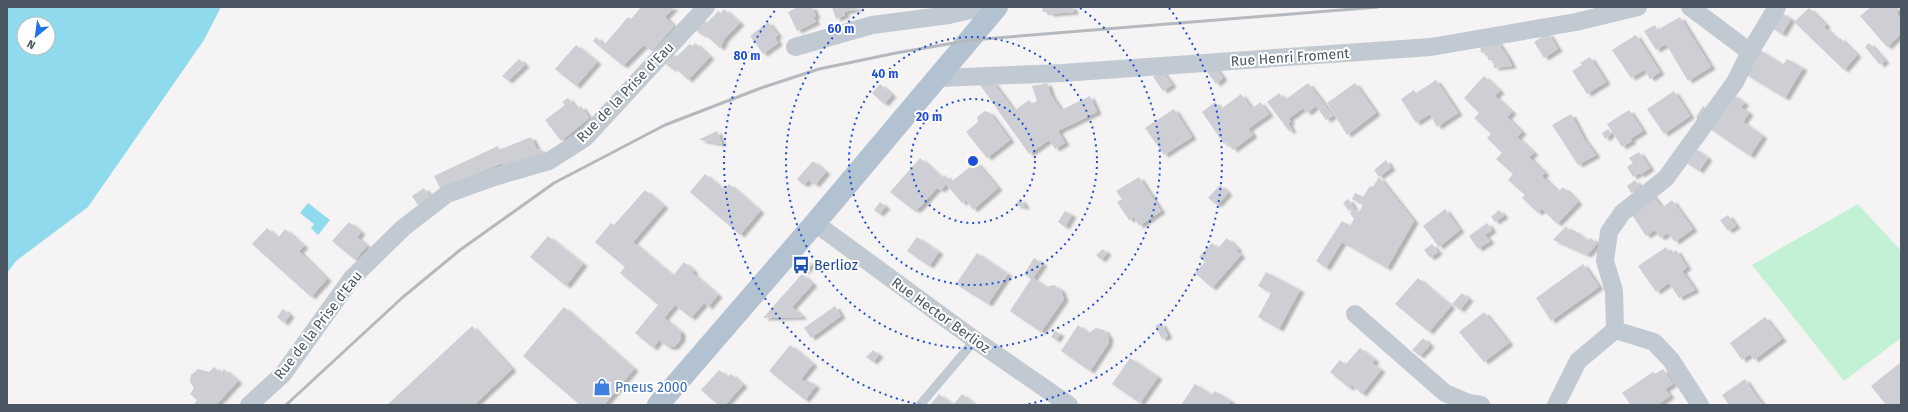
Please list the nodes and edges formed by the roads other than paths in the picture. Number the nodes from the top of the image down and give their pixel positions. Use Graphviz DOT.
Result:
graph roads {
  1 [pos="706,7"];
  2 [pos="984,7"];
  3 [pos="997,7"];
  4 [pos="1638,7"];
  5 [pos="1690,7"];
  6 [pos="1777,7"];
  7 [pos="795,47"];
  8 [pos="1750,52"];
  9 [pos="938,78"];
  10 [pos="815,224"];
  11 [pos="1355,314"];
  12 [pos="1615,330"];
  13 [pos="974,340"];
  14 [pos="249,405"];
  15 [pos="658,405"];
  16 [pos="920,405"];
  17 [pos="1070,405"];
  18 [pos="1481,405"];
  19 [pos="1556,405"];
  20 [pos="1700,405"];
  1 -- 14 [label="street, Rue de la Prise d'Eau"];
  2 -- 7 [label="street"];
  3 -- 9 [label="main road"];
  4 -- 9 [label="street, Rue Henri Froment"];
  5 -- 8 [label="street"];
  6 -- 8 [label="street"];
  8 -- 12 [label="street"];
  9 -- 10 [label="main road"];
  10 -- 13 [label="street, Rue Hector Berlioz"];
  10 -- 15 [label="main road"];
  11 -- 18 [label="street"];
  12 -- 19 [label="street"];
  12 -- 20 [label="street"];
  13 -- 16 [label="lane"];
  13 -- 17 [label="street, Rue Hector Berlioz"];
}
